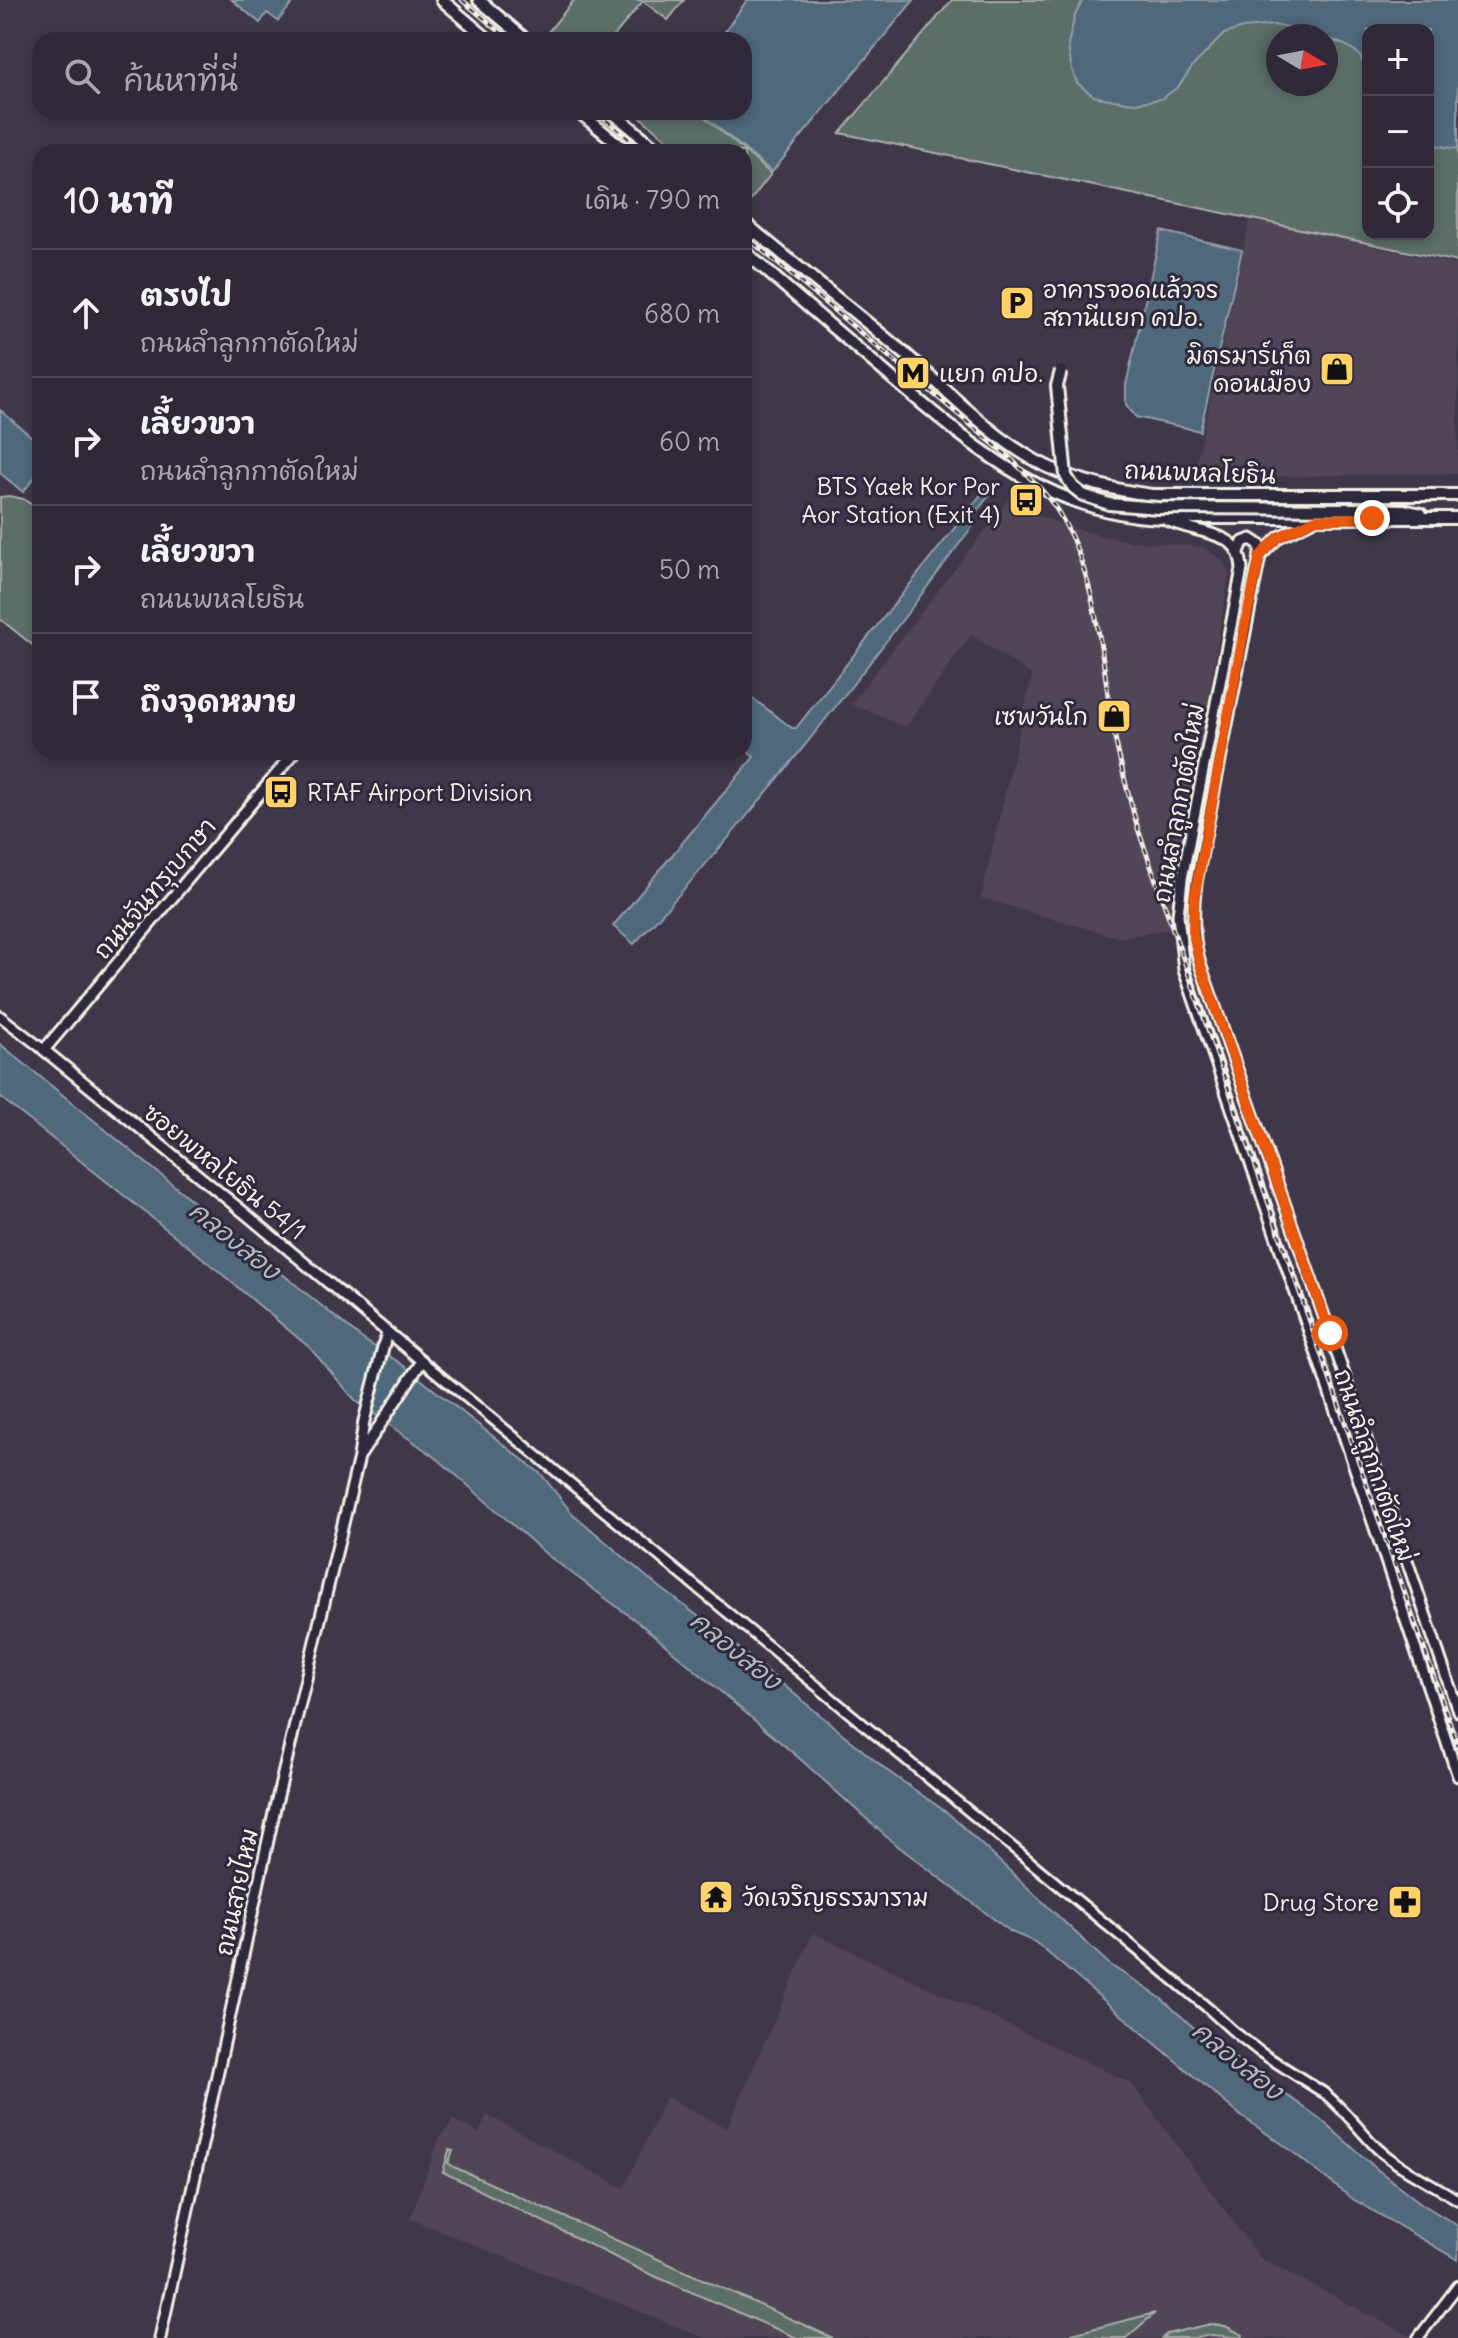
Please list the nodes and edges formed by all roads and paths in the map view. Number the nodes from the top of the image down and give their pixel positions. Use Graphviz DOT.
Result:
graph roads {
  1 [pos="442,0"];
  2 [pos="479,0"];
  3 [pos="480,32"];
  4 [pos="517,32"];
  5 [pos="589,120"];
  6 [pos="622,120"];
  7 [pos="618,144"];
  8 [pos="650,144"];
  9 [pos="752,229"];
  10 [pos="756,232"];
  11 [pos="752,235"];
  12 [pos="752,258"];
  13 [pos="1061,371"];
  14 [pos="1458,495"];
  15 [pos="1162,518"];
  16 [pos="1443,518"];
  17 [pos="1458,518"];
  18 [pos="1316,519"];
  19 [pos="1239,552"];
  20 [pos="1260,556"];
  21 [pos="288,760"];
  22 [pos="0,1016"];
  23 [pos="44,1050"];
  24 [pos="387,1332"];
  25 [pos="1330,1333"];
  26 [pos="1312,1340"];
  27 [pos="422,1361"];
  28 [pos="359,1457"];
  29 [pos="1458,1711"];
  30 [pos="1458,1776"];
  31 [pos="1458,2200"];
  32 [pos="1458,2286"];
  33 [pos="160,2338"];
  34 [pos="1418,2338"];
  1 -- 3 [label="main road"];
  2 -- 4 [label="main road"];
  5 -- 7 [label="main road"];
  6 -- 8 [label="main road"];
  9 -- 10 [label="main road, ถนนพหลโยธิน"];
  10 -- 11 [label="main road"];
  10 -- 14 [label="main road, ถนนพหลโยธิน"];
  12 -- 15 [label="main road, ถนนพหลโยธิน"];
  13 -- 16 [label="main road, bridge"];
  15 -- 18 [label="main road, ถนนพหลโยธิน"];
  15 -- 19 [label="main road"];
  16 -- 17 [label="main road, ถนนพหลโยธิน"];
  16 -- 18 [label="main road, ถนนพหลโยธิน"];
  18 -- 20 [label="main road"];
  19 -- 20 [label="main road"];
  19 -- 26 [label="main road, ถนนลำลูกกาตัดใหม่"];
  20 -- 25 [label="main road, ถนนลำลูกกาตัดใหม่"];
  21 -- 23 [label="main road, ถนนจันทรุเบกษา"];
  22 -- 23 [label="street, ซอยพหลโยธิน 54/1"];
  23 -- 24 [label="main road, ซอยพหลโยธิน 54/1"];
  24 -- 27 [label="main road, ซอยพหลโยธิน 54/1"];
  24 -- 28 [label="main road, ถนนสายไหม"];
  25 -- 26 [label="main road"];
  25 -- 29 [label="main road, ถนนลำลูกกาตัดใหม่"];
  26 -- 30 [label="main road, ถนนลำลูกกาตัดใหม่"];
  27 -- 28 [label="main road, ถนนสายไหม"];
  27 -- 31 [label="street"];
  28 -- 33 [label="main road, ถนนสายไหม"];
  32 -- 34 [label="street"];
}
